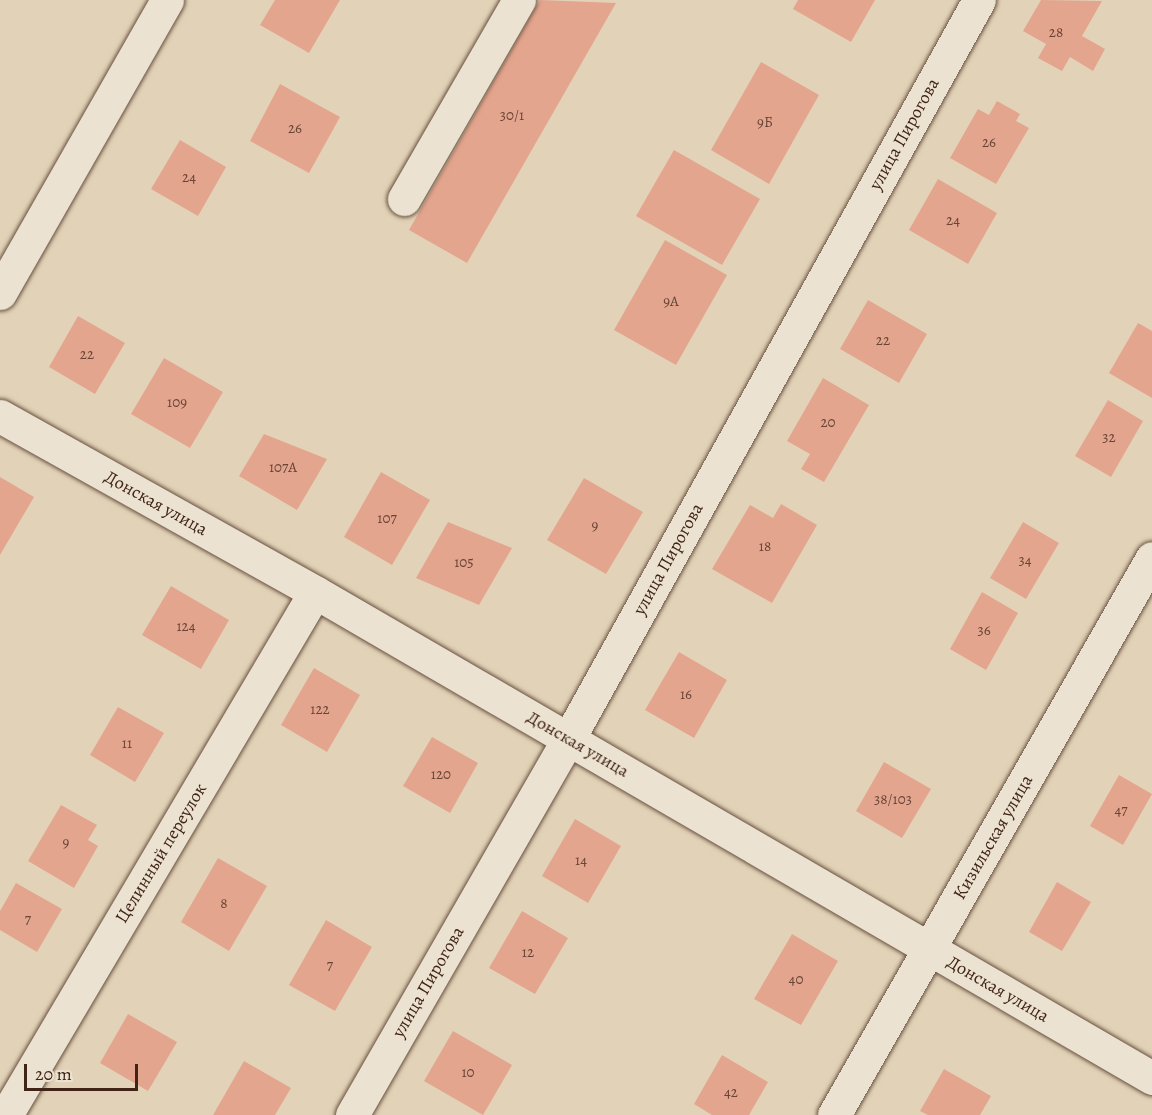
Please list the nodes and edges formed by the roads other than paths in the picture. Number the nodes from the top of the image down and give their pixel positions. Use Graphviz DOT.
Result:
graph roads {
  1 [pos="167,0"];
  2 [pos="519,0"];
  3 [pos="979,0"];
  4 [pos="404,199"];
  5 [pos="0,292"];
  6 [pos="0,416"];
  7 [pos="1152,558"];
  8 [pos="315,592"];
  9 [pos="569,738"];
  10 [pos="929,949"];
  11 [pos="1152,1078"];
  12 [pos="6,1115"];
  13 [pos="352,1115"];
  14 [pos="834,1115"];
  1 -- 5 [label="street"];
  2 -- 4 [label="street"];
  3 -- 9 [label="street, улица Пирогова"];
  6 -- 8 [label="street, Донская улица"];
  7 -- 10 [label="street, Кизильская улица"];
  8 -- 9 [label="street, Донская улица"];
  8 -- 12 [label="street, Целинный переулок"];
  9 -- 10 [label="street, Донская улица"];
  9 -- 13 [label="street, улица Пирогова"];
  10 -- 11 [label="street, Донская улица"];
  10 -- 14 [label="street, Кизильская улица"];
}
